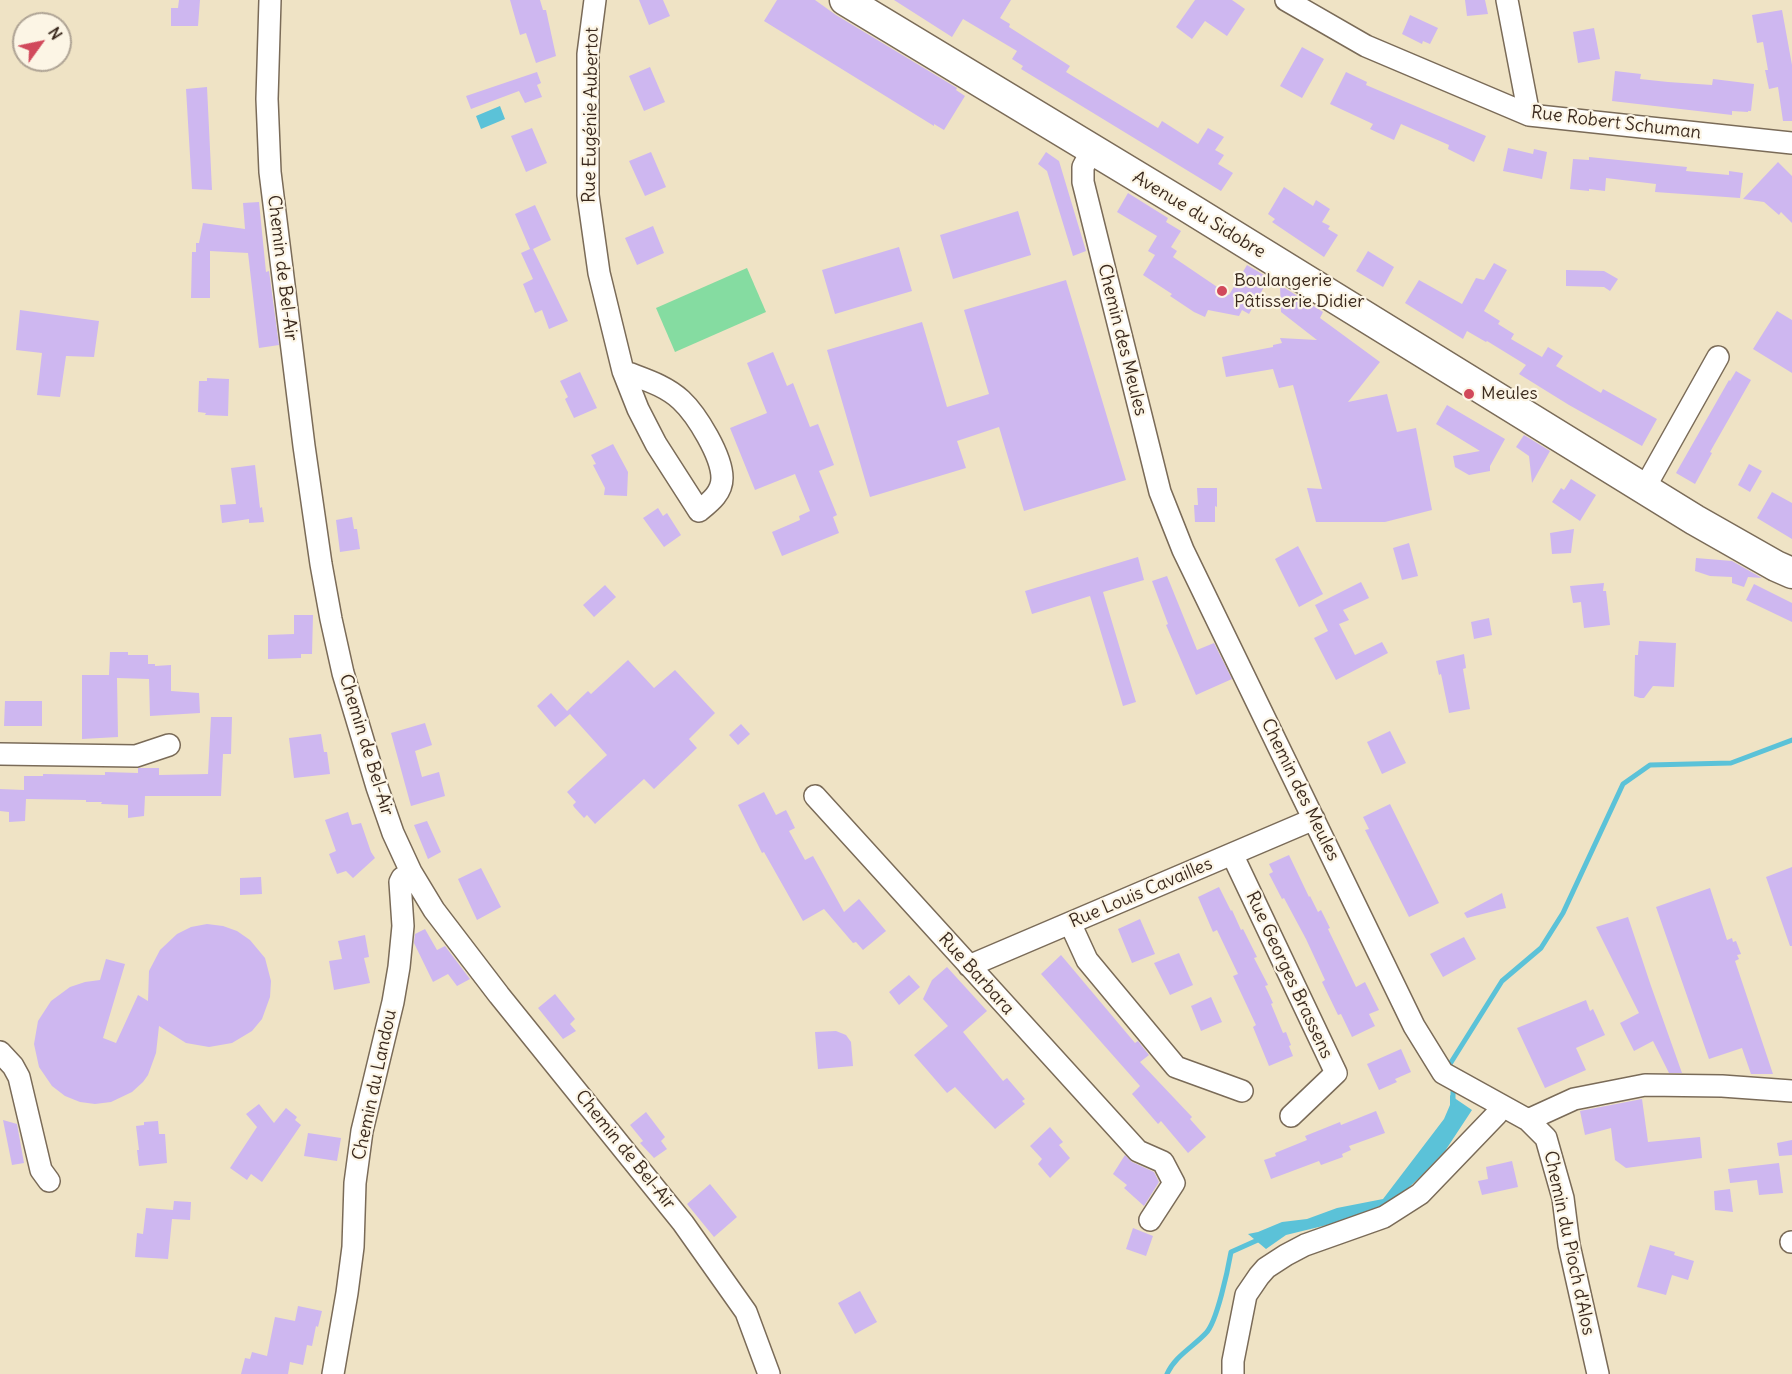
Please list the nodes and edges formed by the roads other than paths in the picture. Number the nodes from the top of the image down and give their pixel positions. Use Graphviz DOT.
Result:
graph roads {
  1 [pos="270,0"];
  2 [pos="595,0"];
  3 [pos="845,0"];
  4 [pos="1286,0"];
  5 [pos="1508,0"];
  6 [pos="1529,115"];
  7 [pos="1792,143"];
  8 [pos="1092,150"];
  9 [pos="1718,357"];
  10 [pos="623,371"];
  11 [pos="1644,489"];
  12 [pos="1792,573"];
  13 [pos="169,745"];
  14 [pos="0,753"];
  15 [pos="815,796"];
  16 [pos="1314,819"];
  17 [pos="1232,854"];
  18 [pos="411,872"];
  19 [pos="1070,923"];
  20 [pos="969,966"];
  21 [pos="0,1052"];
  22 [pos="1792,1090"];
  23 [pos="1242,1091"];
  24 [pos="1503,1106"];
  25 [pos="1291,1116"];
  26 [pos="1528,1120"];
  27 [pos="49,1181"];
  28 [pos="1150,1220"];
  29 [pos="333,1374"];
  30 [pos="769,1374"];
  31 [pos="1233,1374"];
  32 [pos="1598,1374"];
  1 -- 18 [label="street, Chemin de Bel-Air"];
  2 -- 10 [label="street, Rue Eugénie Aubertot"];
  3 -- 8 [label="main road, Avenue du Sidobre"];
  4 -- 6 [label="street, Rue Robert Schuman"];
  5 -- 6 [label="street"];
  6 -- 7 [label="street, Rue Robert Schuman"];
  8 -- 11 [label="main road, Avenue du Sidobre"];
  8 -- 16 [label="street, Chemin des Meules"];
  9 -- 11 [label="street"];
  10 -- 10 [label="street, Rue Eugénie Aubertot"];
  11 -- 12 [label="main road, Avenue du Sidobre"];
  13 -- 14 [label="street"];
  15 -- 20 [label="street, Rue Barbara"];
  16 -- 17 [label="street, Rue Louis Cavailles"];
  16 -- 24 [label="street, Chemin des Meules"];
  17 -- 19 [label="street, Rue Louis Cavailles"];
  17 -- 25 [label="street, Rue Georges Brassens"];
  18 -- 29 [label="street, Chemin du Landou"];
  18 -- 30 [label="street, Chemin de Bel-Air"];
  19 -- 20 [label="street, Rue Louis Cavailles"];
  19 -- 23 [label="street"];
  20 -- 28 [label="street, Rue Barbara"];
  21 -- 27 [label="street"];
  22 -- 26 [label="street"];
  24 -- 26 [label="street, Chemin des Meules"];
  24 -- 31 [label="street"];
  26 -- 32 [label="street, Chemin du Pioch d'Alos"];
}
